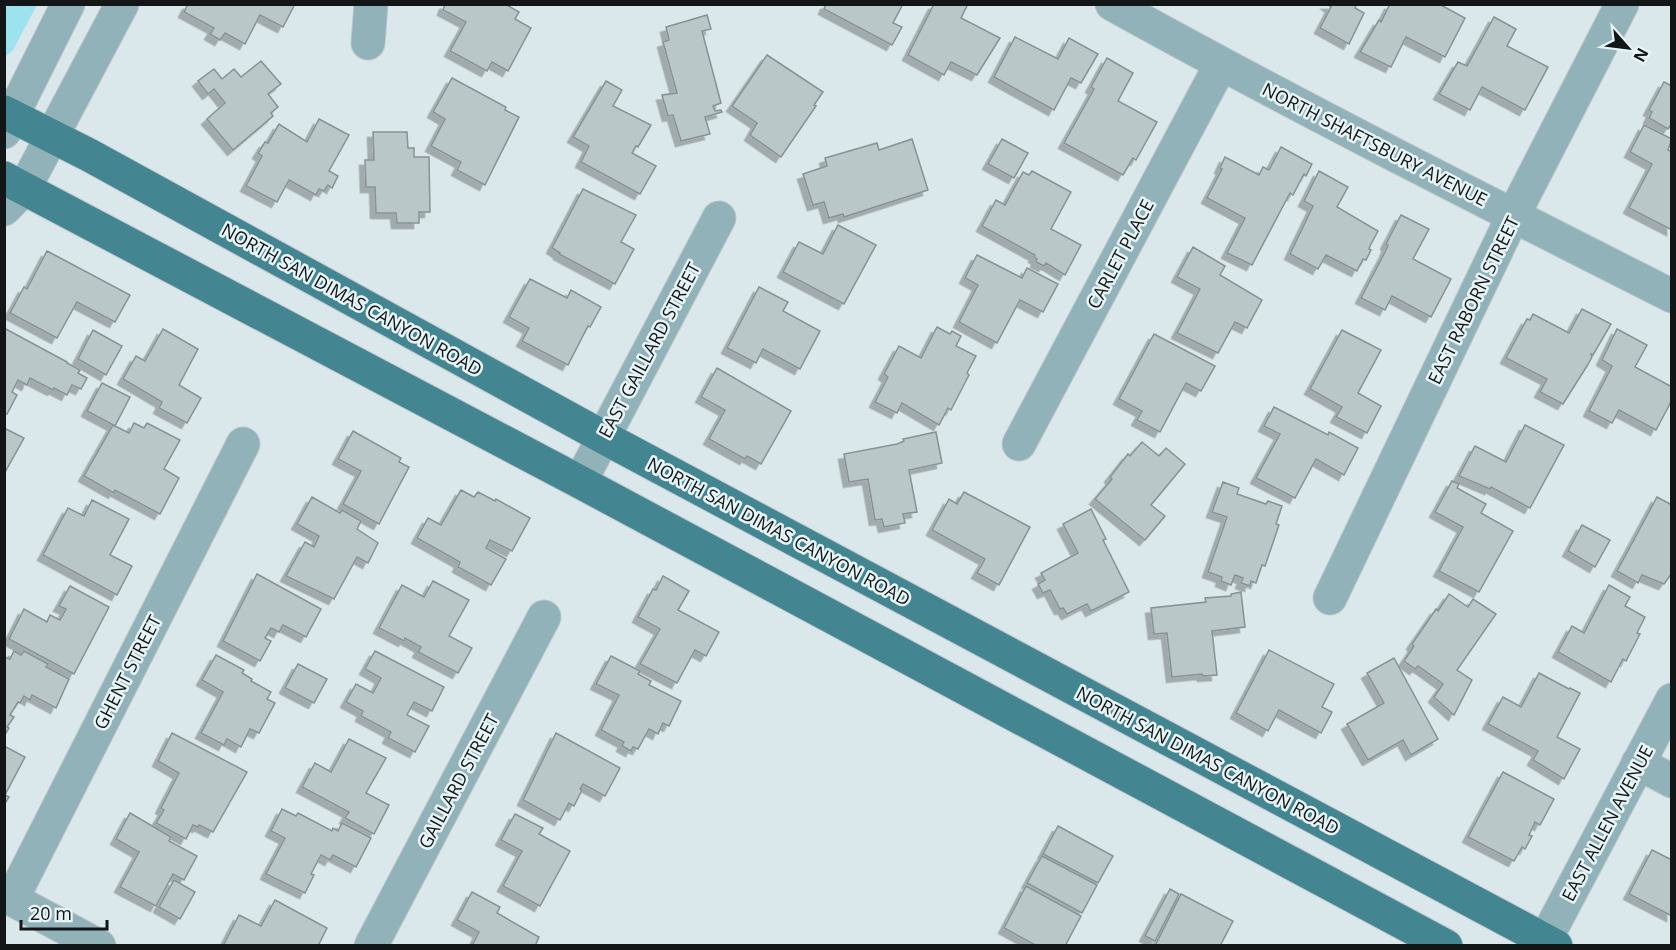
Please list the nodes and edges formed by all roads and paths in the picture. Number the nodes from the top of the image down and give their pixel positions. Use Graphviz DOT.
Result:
graph roads {
  1 [pos="68,4"];
  2 [pos="122,4"];
  3 [pos="371,4"];
  4 [pos="1112,4"];
  5 [pos="1622,4"];
  6 [pos="369,43"];
  7 [pos="1221,64"];
  8 [pos="7,120"];
  9 [pos="52,138"];
  10 [pos="11,192"];
  11 [pos="1514,216"];
  12 [pos="719,218"];
  13 [pos="1671,296"];
  14 [pos="603,437"];
  15 [pos="243,444"];
  16 [pos="1019,444"];
  17 [pos="580,482"];
  18 [pos="1330,598"];
  19 [pos="544,617"];
  20 [pos="1671,700"];
  21 [pos="1638,763"];
  22 [pos="1671,781"];
  23 [pos="8,897"];
  24 [pos="1548,944"];
  25 [pos="99,945"];
  26 [pos="371,945"];
  27 [pos="1446,945"];
  1 -- 8 [label="street"];
  2 -- 9 [label="street"];
  3 -- 6 [label="street"];
  4 -- 7 [label="street, NORTH SHAFTSBURY AVENUE"];
  5 -- 11 [label="street, EAST RABORN STREET"];
  7 -- 11 [label="street, NORTH SHAFTSBURY AVENUE"];
  7 -- 16 [label="street, CARLET PLACE"];
  8 -- 9 [label="main road, NORTH SAN DIMAS CANYON ROAD"];
  9 -- 10 [label="street"];
  9 -- 14 [label="main road, NORTH SAN DIMAS CANYON ROAD"];
  10 -- 17 [label="main road"];
  11 -- 13 [label="street, NORTH SHAFTSBURY AVENUE"];
  11 -- 18 [label="street, EAST RABORN STREET"];
  12 -- 14 [label="street, EAST GAILLARD STREET"];
  14 -- 17 [label="street, EAST GAILLARD STREET"];
  14 -- 24 [label="main road, NORTH SAN DIMAS CANYON ROAD"];
  15 -- 23 [label="street, GHENT STREET"];
  17 -- 27 [label="main road"];
  19 -- 26 [label="street, GAILLARD STREET"];
  20 -- 21 [label="street, EAST ALLEN AVENUE"];
  21 -- 22 [label="street"];
  21 -- 24 [label="street, EAST ALLEN AVENUE"];
  23 -- 25 [label="street"];
}
